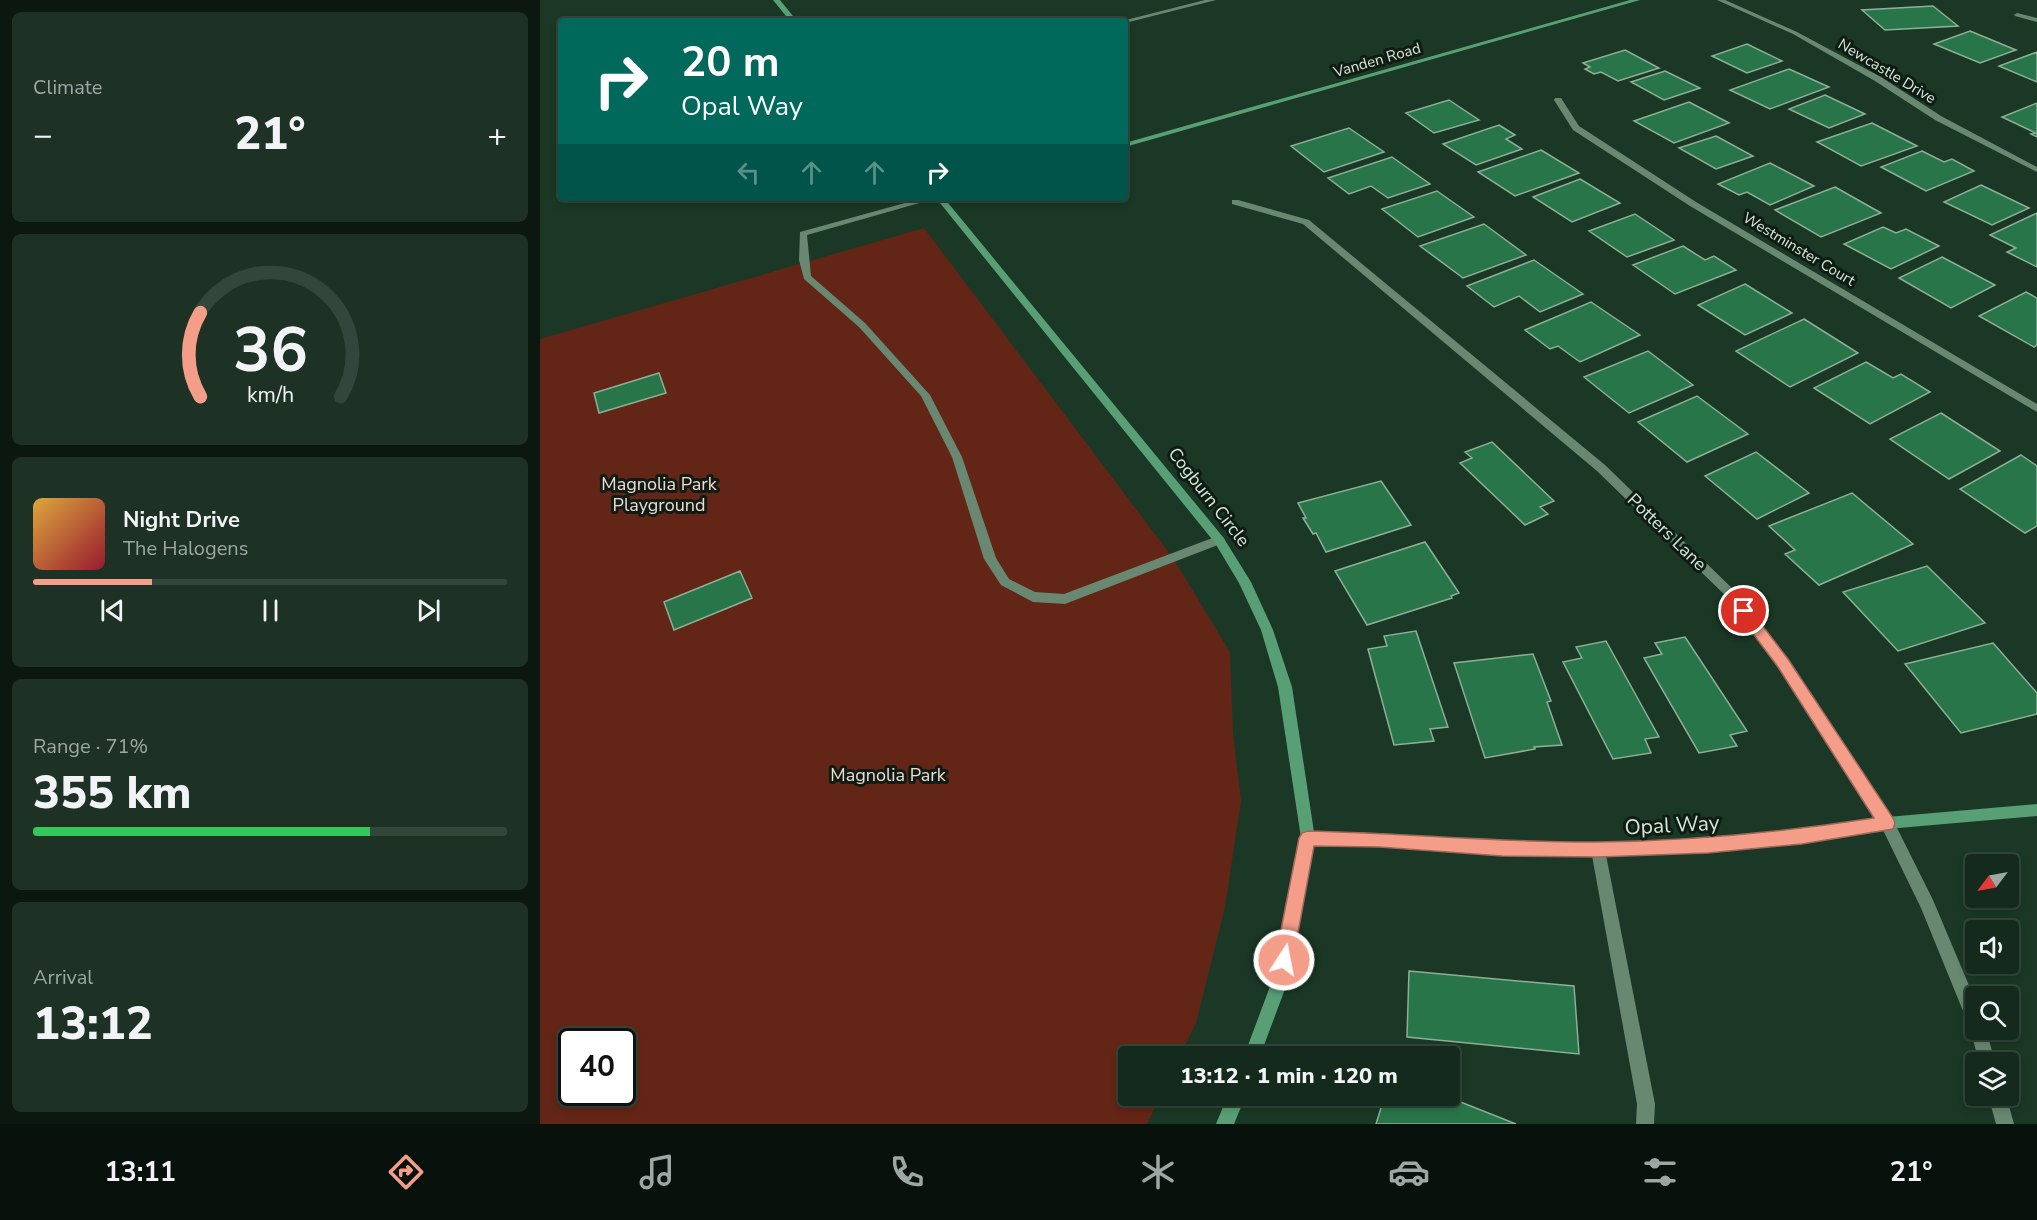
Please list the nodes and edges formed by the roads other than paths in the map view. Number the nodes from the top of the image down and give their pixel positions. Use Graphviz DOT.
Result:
graph roads {
  1 [pos="776,0"];
  2 [pos="1213,0"];
  3 [pos="1636,0"];
  4 [pos="1720,0"];
  5 [pos="2017,15"];
  6 [pos="791,18"];
  7 [pos="1128,20"];
  8 [pos="2037,20"];
  9 [pos="1558,100"];
  10 [pos="1128,144"];
  11 [pos="2037,170"];
  12 [pos="922,201"];
  13 [pos="942,201"];
  14 [pos="1235,202"];
  15 [pos="2037,409"];
  16 [pos="1219,540"];
  17 [pos="2037,810"];
  18 [pos="1887,823"];
  19 [pos="1308,838"];
  20 [pos="1598,850"];
  21 [pos="1965,996"];
  22 [pos="1256,1046"];
  23 [pos="1233,1106"];
  24 [pos="1999,1106"];
  25 [pos="1226,1124"];
  26 [pos="1645,1124"];
  27 [pos="2005,1124"];
  1 -- 6 [label="street"];
  2 -- 7 [label="street"];
  3 -- 10 [label="street, Vanden Road"];
  4 -- 11 [label="street, Newcastle Drive"];
  5 -- 8 [label="street"];
  9 -- 15 [label="street, Westminster Court"];
  12 -- 16 [label="street"];
  13 -- 16 [label="street, Cogburn Circle"];
  14 -- 18 [label="street, Potters Lane"];
  16 -- 19 [label="street, Cogburn Circle"];
  17 -- 18 [label="street, Opal Way"];
  18 -- 20 [label="street, Opal Way"];
  18 -- 21 [label="street, Potters Lane"];
  19 -- 20 [label="street, Opal Way"];
  19 -- 22 [label="street, Cogburn Circle"];
  20 -- 26 [label="street"];
  23 -- 25 [label="street"];
  24 -- 27 [label="street"];
}
